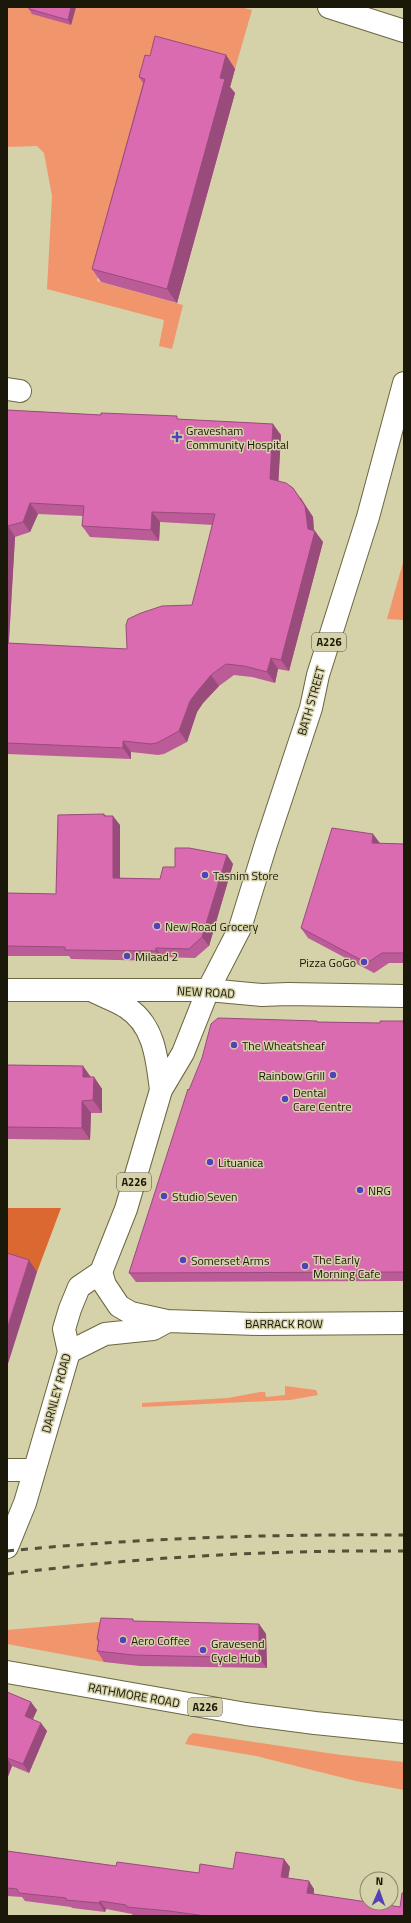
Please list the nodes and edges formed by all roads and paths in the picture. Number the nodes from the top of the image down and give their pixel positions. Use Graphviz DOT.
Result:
graph roads {
  1 [pos="329,7"];
  2 [pos="404,32"];
  3 [pos="404,383"];
  4 [pos="89,989"];
  5 [pos="7,990"];
  6 [pos="208,990"];
  7 [pos="404,996"];
  8 [pos="161,1090"];
  9 [pos="101,1272"];
  10 [pos="167,1321"];
  11 [pos="403,1323"];
  12 [pos="69,1352"];
  13 [pos="7,1470"];
  14 [pos="34,1470"];
  15 [pos="7,1547"];
  16 [pos="7,1672"];
  17 [pos="404,1732"];
  1 -- 2 [label="main road"];
  3 -- 6 [label="main road, BATH STREET / A226"];
  4 -- 5 [label="main road, NEW ROAD / A226"];
  4 -- 6 [label="main road, NEW ROAD / A226"];
  4 -- 8 [label="main road, A226"];
  6 -- 7 [label="main road, NEW ROAD"];
  6 -- 8 [label="main road, A226"];
  8 -- 9 [label="main road, A226"];
  9 -- 10 [label="main road, BARRACK ROW"];
  9 -- 12 [label="main road, DARNLEY ROAD"];
  10 -- 11 [label="main road, BARRACK ROW"];
  10 -- 12 [label="main road"];
  12 -- 14 [label="main road, DARNLEY ROAD"];
  13 -- 14 [label="main road"];
  14 -- 15 [label="main road, DARNLEY ROAD"];
  16 -- 17 [label="main road, RATHMORE ROAD / A226"];
}
